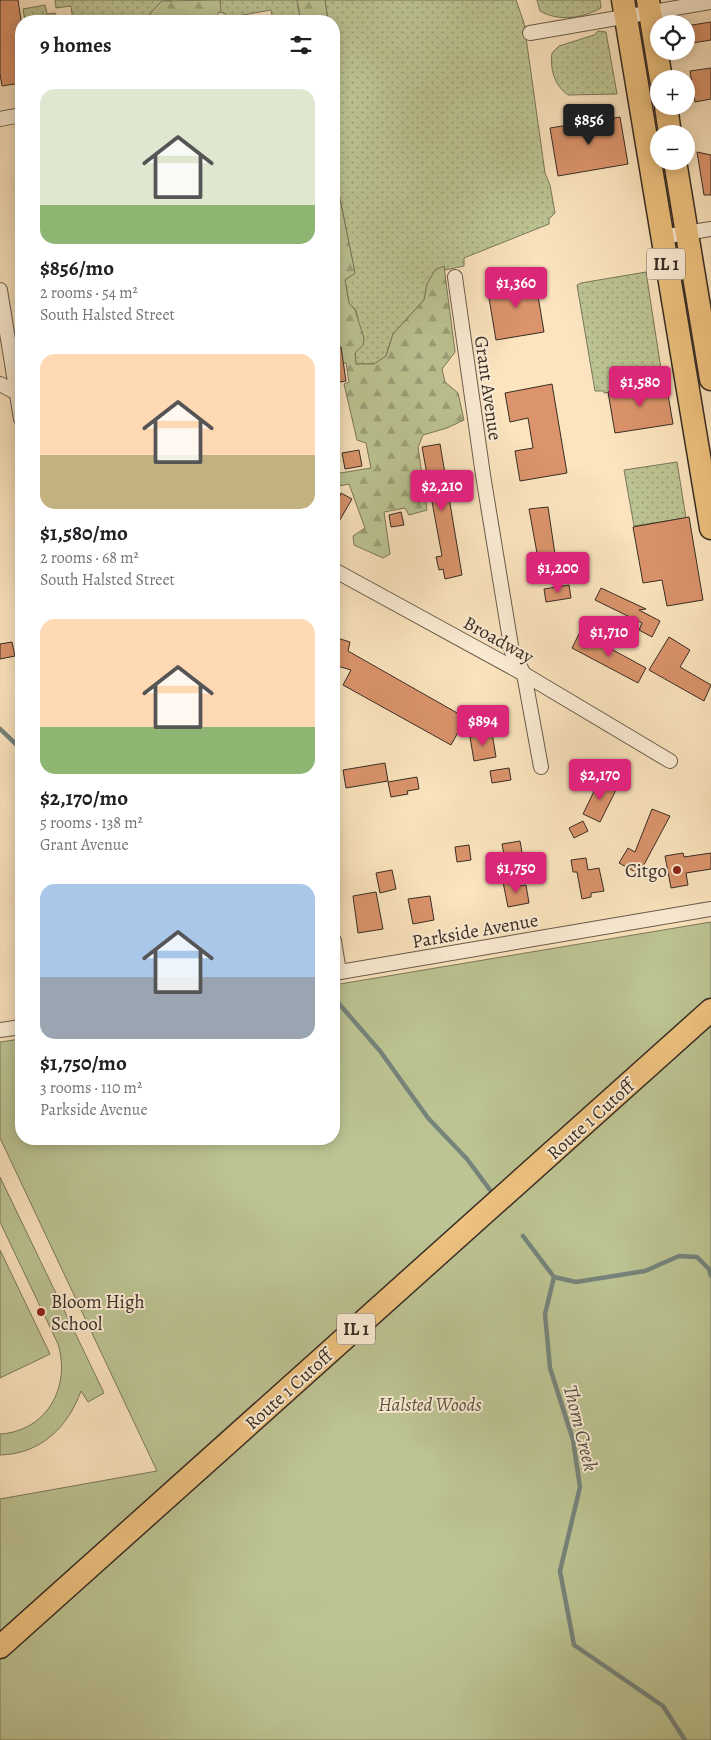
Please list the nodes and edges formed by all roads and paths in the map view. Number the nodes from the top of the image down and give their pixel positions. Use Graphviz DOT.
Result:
graph roads {
  1 [pos="711,2"];
  2 [pos="649,6"];
  3 [pos="625,8"];
  4 [pos="530,33"];
  5 [pos="660,70"];
  6 [pos="15,117"];
  7 [pos="0,119"];
  8 [pos="676,170"];
  9 [pos="711,229"];
  10 [pos="686,233"];
  11 [pos="662,237"];
  12 [pos="455,277"];
  13 [pos="0,290"];
  14 [pos="15,372"];
  15 [pos="711,379"];
  16 [pos="0,384"];
  17 [pos="15,392"];
  18 [pos="705,459"];
  19 [pos="711,528"];
  20 [pos="340,573"];
  21 [pos="524,674"];
  22 [pos="670,761"];
  23 [pos="541,768"];
  24 [pos="711,909"];
  25 [pos="340,972"];
  26 [pos="711,1010"];
  27 [pos="15,1027"];
  28 [pos="0,1030"];
  29 [pos="0,1647"];
  1 -- 2 [label="street"];
  2 -- 3 [label="street"];
  2 -- 5 [label="main road"];
  3 -- 4 [label="street"];
  3 -- 11 [label="main road, IL 1"];
  6 -- 7 [label="street"];
  8 -- 10 [label="main road, IL 1"];
  9 -- 10 [label="street"];
  10 -- 11 [label="street"];
  10 -- 15 [label="main road, IL 1"];
  11 -- 18 [label="main road, IL 1"];
  12 -- 21 [label="street, Grant Avenue"];
  13 -- 14 [label="street"];
  16 -- 17 [label="street"];
  18 -- 19 [label="main road, IL 1"];
  20 -- 21 [label="street, Broadway"];
  21 -- 22 [label="street, Broadway"];
  21 -- 23 [label="street, Grant Avenue"];
  24 -- 25 [label="street, Parkside Avenue"];
  26 -- 29 [label="main road, Route 1 Cutoff / IL 1"];
  27 -- 28 [label="street"];
}
